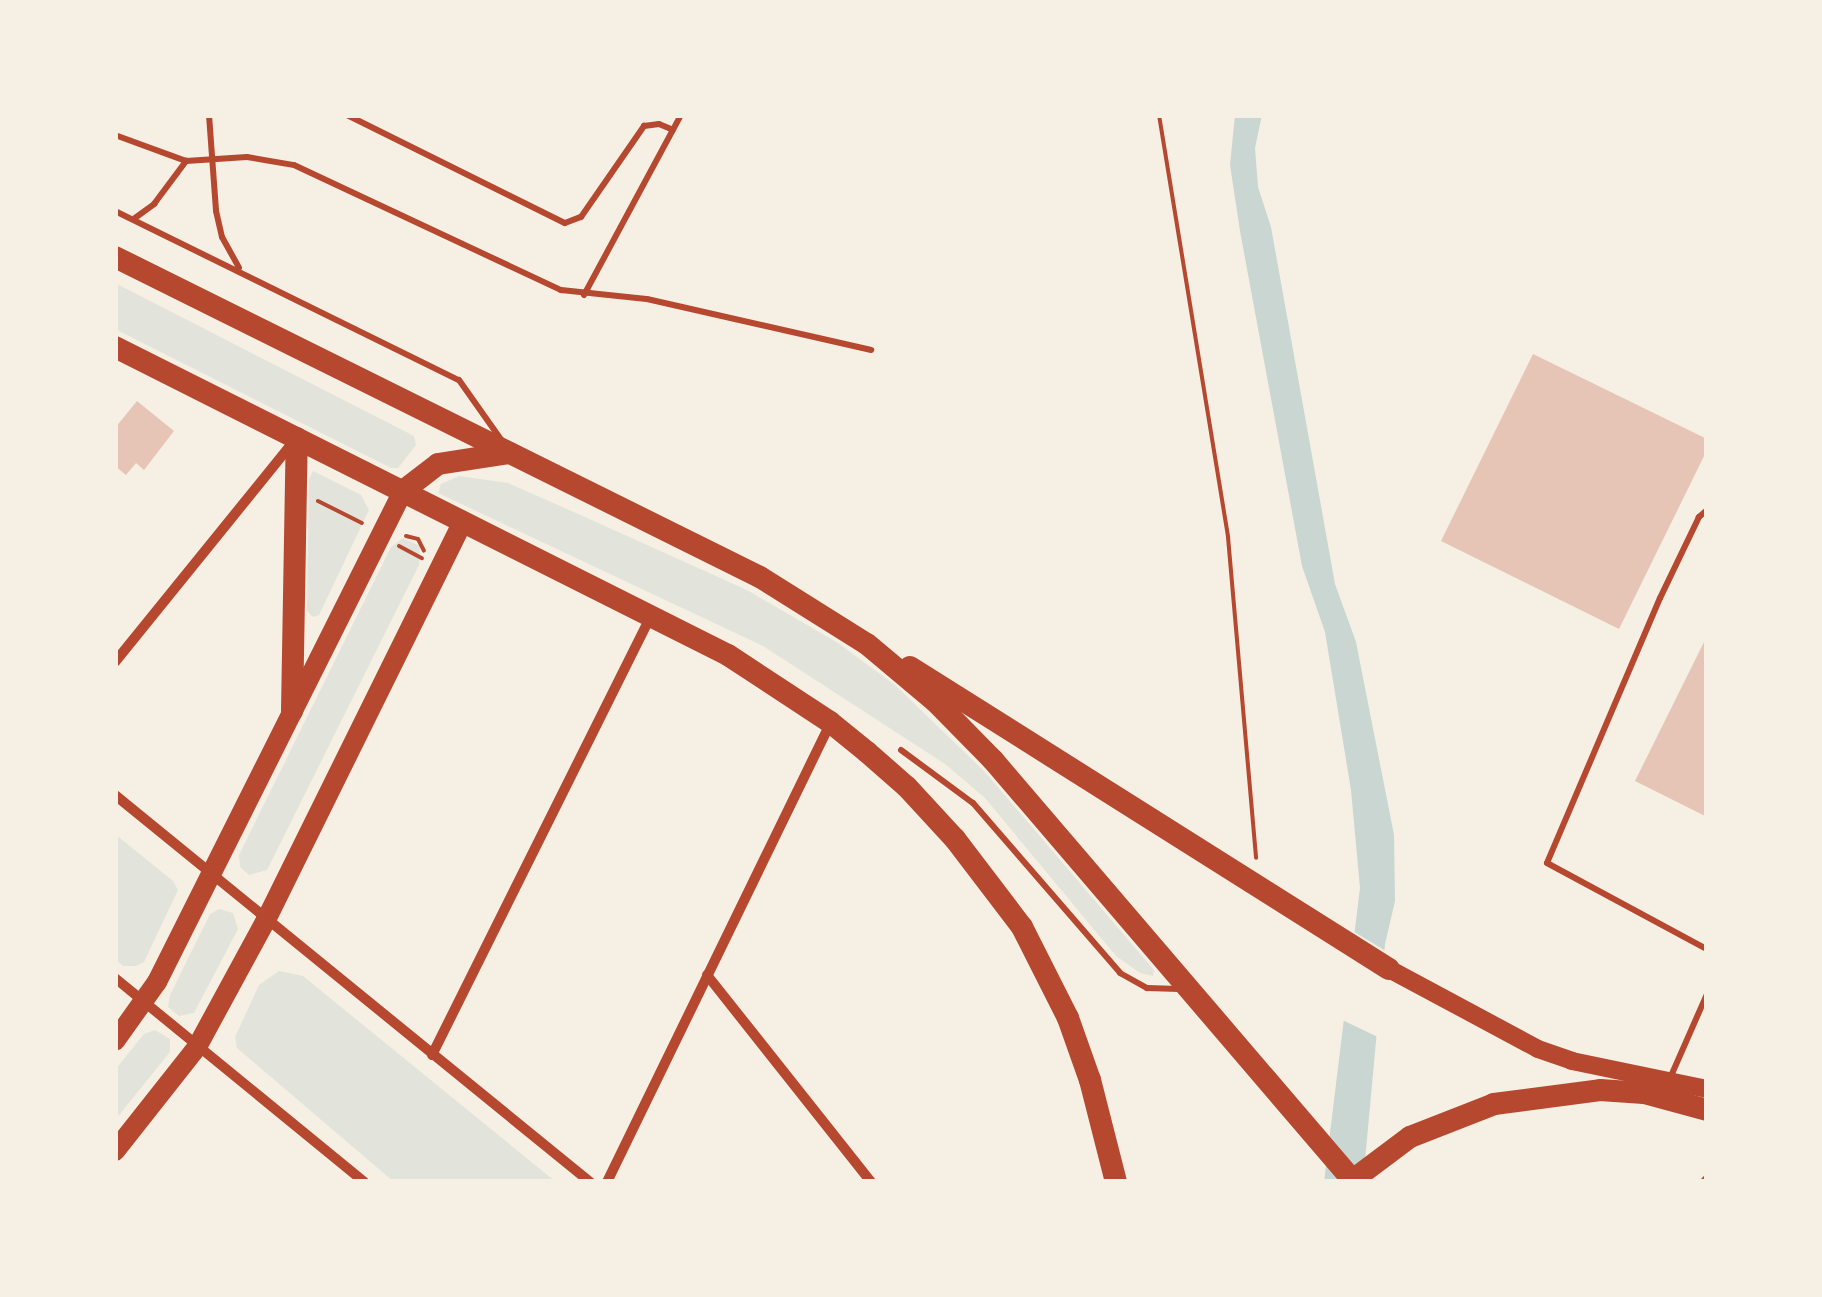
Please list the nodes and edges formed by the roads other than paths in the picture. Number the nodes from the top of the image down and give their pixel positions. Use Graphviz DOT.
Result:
graph roads {
  1 [pos="346,115"];
  2 [pos="681,115"];
  3 [pos="212,116"];
  4 [pos="672,130"];
  5 [pos="115,136"];
  6 [pos="186,161"];
  7 [pos="212,161"];
  8 [pos="115,211"];
  9 [pos="135,218"];
  10 [pos="115,258"];
  11 [pos="240,271"];
  12 [pos="584,294"];
  13 [pos="115,347"];
  14 [pos="871,350"];
  15 [pos="297,438"];
  16 [pos="509,453"];
  17 [pos="403,491"];
  18 [pos="1707,510"];
  19 [pos="463,521"];
  20 [pos="651,616"];
  21 [pos="867,644"];
  22 [pos="115,662"];
  23 [pos="292,711"];
  24 [pos="830,722"];
  25 [pos="901,750"];
  26 [pos="115,795"];
  27 [pos="210,874"];
  28 [pos="265,922"];
  29 [pos="1707,949"];
  30 [pos="1389,969"];
  31 [pos="707,975"];
  32 [pos="115,978"];
  33 [pos="1190,988"];
  34 [pos="1707,994"];
  35 [pos="146,1003"];
  36 [pos="115,1041"];
  37 [pos="197,1048"];
  38 [pos="432,1055"];
  39 [pos="1669,1082"];
  40 [pos="1707,1088"];
  41 [pos="1707,1110"];
  42 [pos="115,1151"];
  43 [pos="364,1182"];
  44 [pos="590,1182"];
  45 [pos="607,1182"];
  46 [pos="871,1182"];
  47 [pos="1116,1182"];
  48 [pos="1352,1182"];
  1 -- 4 [label="lane"];
  2 -- 4 [label="lane"];
  3 -- 7 [label="lane"];
  4 -- 12 [label="lane"];
  5 -- 6 [label="lane"];
  6 -- 7 [label="lane"];
  6 -- 9 [label="lane"];
  7 -- 11 [label="lane"];
  7 -- 12 [label="lane"];
  8 -- 9 [label="lane"];
  9 -- 11 [label="lane"];
  10 -- 16 [label="highway"];
  11 -- 16 [label="lane"];
  12 -- 14 [label="lane"];
  13 -- 15 [label="highway"];
  15 -- 17 [label="highway"];
  15 -- 22 [label="street"];
  15 -- 23 [label="highway"];
  16 -- 17 [label="highway"];
  16 -- 21 [label="highway"];
  17 -- 19 [label="highway"];
  17 -- 23 [label="main road"];
  18 -- 29 [label="lane"];
  19 -- 20 [label="highway"];
  19 -- 28 [label="main road"];
  20 -- 24 [label="highway"];
  20 -- 38 [label="street"];
  21 -- 30 [label="highway"];
  21 -- 33 [label="highway"];
  23 -- 27 [label="main road"];
  24 -- 31 [label="street"];
  24 -- 47 [label="highway"];
  25 -- 33 [label="lane"];
  26 -- 27 [label="street"];
  27 -- 28 [label="street"];
  27 -- 35 [label="main road"];
  28 -- 37 [label="main road"];
  28 -- 38 [label="street"];
  30 -- 39 [label="main road"];
  31 -- 45 [label="street"];
  31 -- 46 [label="street"];
  32 -- 35 [label="street"];
  33 -- 48 [label="highway"];
  34 -- 39 [label="lane"];
  35 -- 36 [label="main road"];
  35 -- 37 [label="street"];
  37 -- 42 [label="main road"];
  37 -- 43 [label="street"];
  38 -- 44 [label="street"];
  39 -- 40 [label="main road"];
  41 -- 48 [label="highway"];
}
